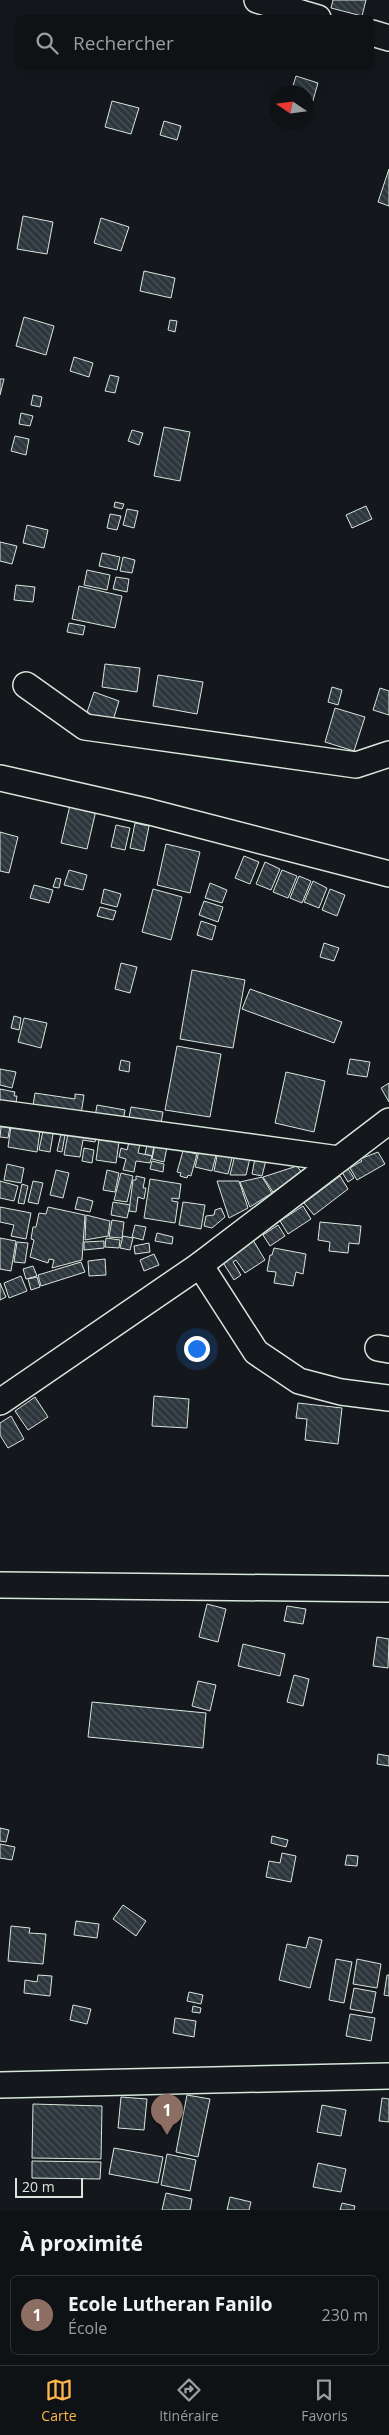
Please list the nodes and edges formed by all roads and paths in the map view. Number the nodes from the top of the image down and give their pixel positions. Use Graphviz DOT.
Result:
graph roads {
  1 [pos="257,0"];
  2 [pos="308,15"];
  3 [pos="374,34"];
  4 [pos="389,38"];
  5 [pos="26,685"];
  6 [pos="389,754"];
  7 [pos="0,778"];
  8 [pos="389,874"];
  9 [pos="0,1113"];
  10 [pos="389,1121"];
  11 [pos="339,1159"];
  12 [pos="200,1265"];
  13 [pos="389,1398"];
  14 [pos="0,1402"];
  15 [pos="0,1585"];
  16 [pos="389,1589"];
  17 [pos="389,2076"];
  18 [pos="0,2085"];
  1 -- 2 [label="street"];
  3 -- 4 [label="street"];
  5 -- 6 [label="street"];
  7 -- 8 [label="street"];
  9 -- 11 [label="street"];
  10 -- 11 [label="street"];
  11 -- 12 [label="street"];
  12 -- 13 [label="street"];
  12 -- 14 [label="street"];
  15 -- 16 [label="street"];
  17 -- 18 [label="street"];
}
